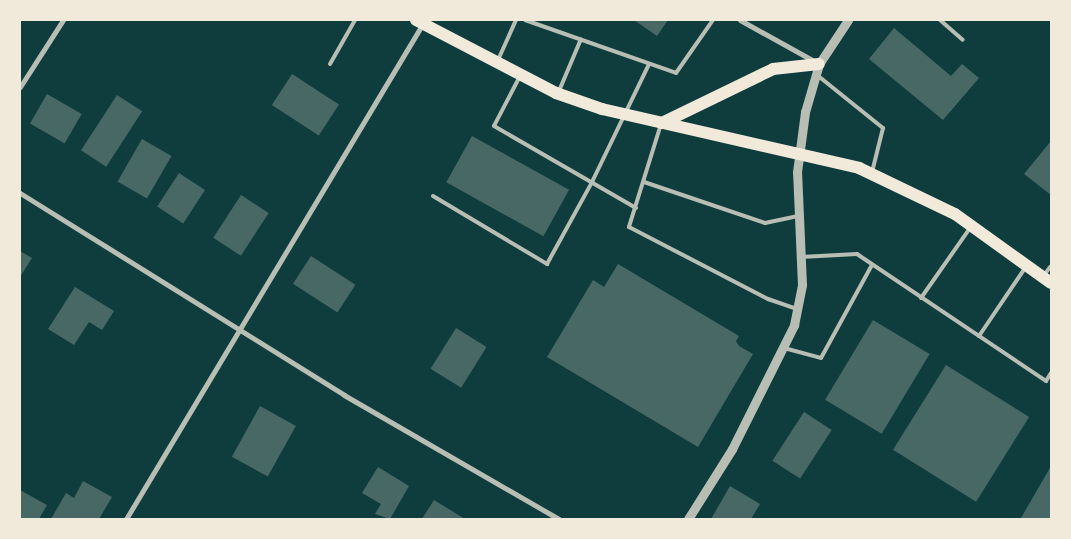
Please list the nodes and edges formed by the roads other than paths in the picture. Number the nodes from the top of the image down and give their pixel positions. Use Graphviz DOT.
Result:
graph roads {
  1 [pos="63,20"];
  2 [pos="355,20"];
  3 [pos="516,20"];
  4 [pos="525,20"];
  5 [pos="713,20"];
  6 [pos="740,20"];
  7 [pos="848,20"];
  8 [pos="940,20"];
  9 [pos="426,23"];
  10 [pos="581,39"];
  11 [pos="963,40"];
  12 [pos="497,62"];
  13 [pos="330,64"];
  14 [pos="649,64"];
  15 [pos="818,69"];
  16 [pos="521,74"];
  17 [pos="20,87"];
  18 [pos="558,93"];
  19 [pos="625,116"];
  20 [pos="662,123"];
  21 [pos="800,153"];
  22 [pos="871,174"];
  23 [pos="592,182"];
  24 [pos="644,182"];
  25 [pos="20,193"];
  26 [pos="433,196"];
  27 [pos="636,208"];
  28 [pos="799,216"];
  29 [pos="972,225"];
  30 [pos="801,257"];
  31 [pos="872,265"];
  32 [pos="1027,265"];
  33 [pos="1051,266"];
  34 [pos="1047,280"];
  35 [pos="922,298"];
  36 [pos="797,309"];
  37 [pos="238,329"];
  38 [pos="979,336"];
  39 [pos="784,348"];
  40 [pos="1051,373"];
  41 [pos="126,519"];
  42 [pos="559,519"];
  43 [pos="688,519"];
  1 -- 17 [label="street"];
  2 -- 13 [label="lane"];
  3 -- 12 [label="lane"];
  4 -- 10 [label="lane"];
  5 -- 14 [label="lane"];
  6 -- 15 [label="street"];
  7 -- 15 [label="street"];
  8 -- 11 [label="lane"];
  9 -- 12 [label="main road"];
  9 -- 37 [label="street"];
  10 -- 14 [label="lane"];
  10 -- 18 [label="lane"];
  12 -- 16 [label="main road"];
  14 -- 19 [label="lane"];
  15 -- 20 [label="main road"];
  15 -- 21 [label="street"];
  15 -- 22 [label="lane"];
  16 -- 18 [label="main road"];
  16 -- 23 [label="lane"];
  18 -- 19 [label="main road"];
  19 -- 20 [label="main road"];
  19 -- 23 [label="lane"];
  20 -- 21 [label="main road"];
  20 -- 24 [label="lane"];
  21 -- 22 [label="main road"];
  21 -- 28 [label="street"];
  22 -- 29 [label="main road"];
  23 -- 26 [label="lane"];
  23 -- 27 [label="lane"];
  24 -- 27 [label="lane"];
  24 -- 28 [label="lane"];
  25 -- 37 [label="street"];
  27 -- 36 [label="lane"];
  28 -- 30 [label="street"];
  29 -- 32 [label="main road"];
  29 -- 35 [label="lane"];
  30 -- 31 [label="lane"];
  30 -- 36 [label="street"];
  31 -- 35 [label="lane"];
  31 -- 39 [label="lane"];
  32 -- 34 [label="main road"];
  32 -- 38 [label="lane"];
  33 -- 34 [label="lane"];
  35 -- 38 [label="lane"];
  36 -- 39 [label="street"];
  37 -- 41 [label="street"];
  37 -- 42 [label="street"];
  38 -- 40 [label="lane"];
  39 -- 43 [label="street"];
}
